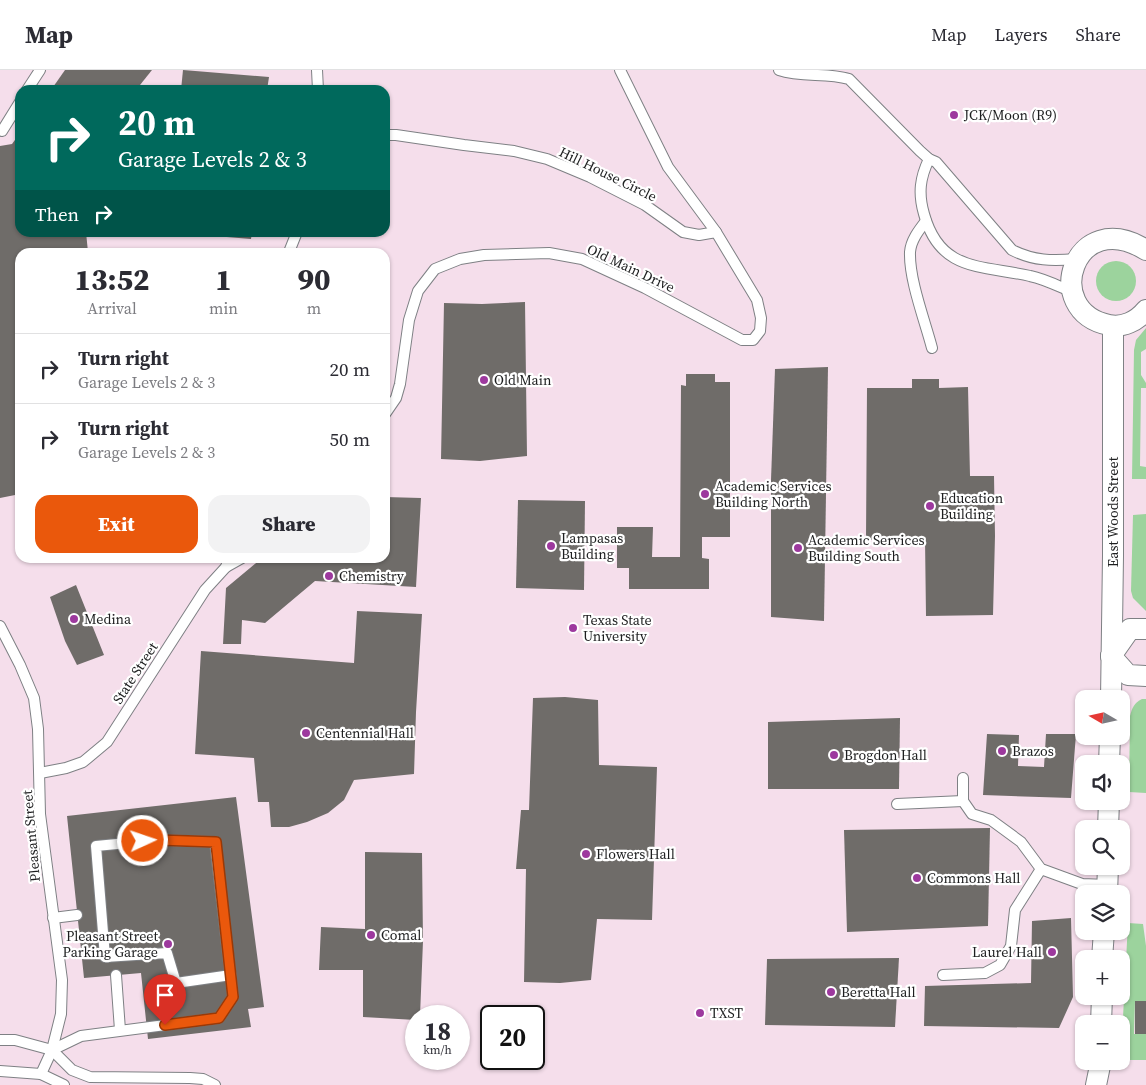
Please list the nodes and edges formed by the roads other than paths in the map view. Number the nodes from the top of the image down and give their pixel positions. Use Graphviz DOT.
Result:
graph roads {
  1 [pos="40,70"];
  2 [pos="317,70"];
  3 [pos="620,70"];
  4 [pos="779,70"];
  5 [pos="833,72"];
  6 [pos="30,85"];
  7 [pos="318,85"];
  8 [pos="15,110"];
  9 [pos="2,131"];
  10 [pos="390,135"];
  11 [pos="929,159"];
  12 [pos="926,221"];
  13 [pos="716,232"];
  14 [pos="1146,250"];
  15 [pos="1076,259"];
  16 [pos="1072,292"];
  17 [pos="1146,310"];
  18 [pos="1113,326"];
  19 [pos="932,348"];
  20 [pos="390,407"];
  21 [pos="227,563"];
  22 [pos="0,626"];
  23 [pos="1146,629"];
  24 [pos="1111,656"];
  25 [pos="1146,676"];
  26 [pos="1111,690"];
  27 [pos="40,773"];
  28 [pos="963,778"];
  29 [pos="964,802"];
  30 [pos="897,804"];
  31 [pos="1040,869"];
  32 [pos="1108,882"];
  33 [pos="77,915"];
  34 [pos="54,918"];
  35 [pos="116,975"];
  36 [pos="230,975"];
  37 [pos="943,975"];
  38 [pos="120,1030"];
  39 [pos="0,1040"];
  40 [pos="52,1050"];
  41 [pos="1099,1070"];
  42 [pos="0,1071"];
  43 [pos="41,1074"];
  44 [pos="64,1085"];
  45 [pos="214,1085"];
  46 [pos="1096,1085"];
  1 -- 6 [label="lane"];
  2 -- 7 [label="lane"];
  3 -- 13 [label="lane, Hill House Circle"];
  4 -- 5 [label="lane"];
  5 -- 11 [label="lane"];
  8 -- 9 [label="lane"];
  10 -- 13 [label="lane, Hill House Circle"];
  11 -- 12 [label="lane"];
  11 -- 15 [label="lane"];
  12 -- 16 [label="lane"];
  12 -- 19 [label="lane"];
  13 -- 20 [label="lane, Old Main Drive"];
  14 -- 15 [label="street"];
  15 -- 16 [label="street"];
  16 -- 18 [label="street"];
  17 -- 18 [label="street"];
  18 -- 24 [label="street, East Woods Street"];
  21 -- 27 [label="lane, State Street"];
  22 -- 27 [label="lane, Pleasant Street"];
  23 -- 24 [label="street"];
  24 -- 25 [label="street"];
  24 -- 26 [label="street, East Woods Street"];
  27 -- 34 [label="lane, Pleasant Street"];
  28 -- 29 [label="lane"];
  29 -- 30 [label="lane"];
  29 -- 31 [label="lane"];
  31 -- 32 [label="lane"];
  31 -- 37 [label="lane"];
  33 -- 34 [label="lane"];
  34 -- 40 [label="lane, Pleasant Street"];
  35 -- 38 [label="lane"];
  36 -- 36 [label="lane"];
  36 -- 38 [label="lane"];
  38 -- 40 [label="lane"];
  39 -- 40 [label="lane"];
  40 -- 43 [label="lane, Pleasant Street"];
  40 -- 45 [label="lane"];
  41 -- 46 [label="street"];
  42 -- 43 [label="lane"];
  43 -- 44 [label="lane"];
}
